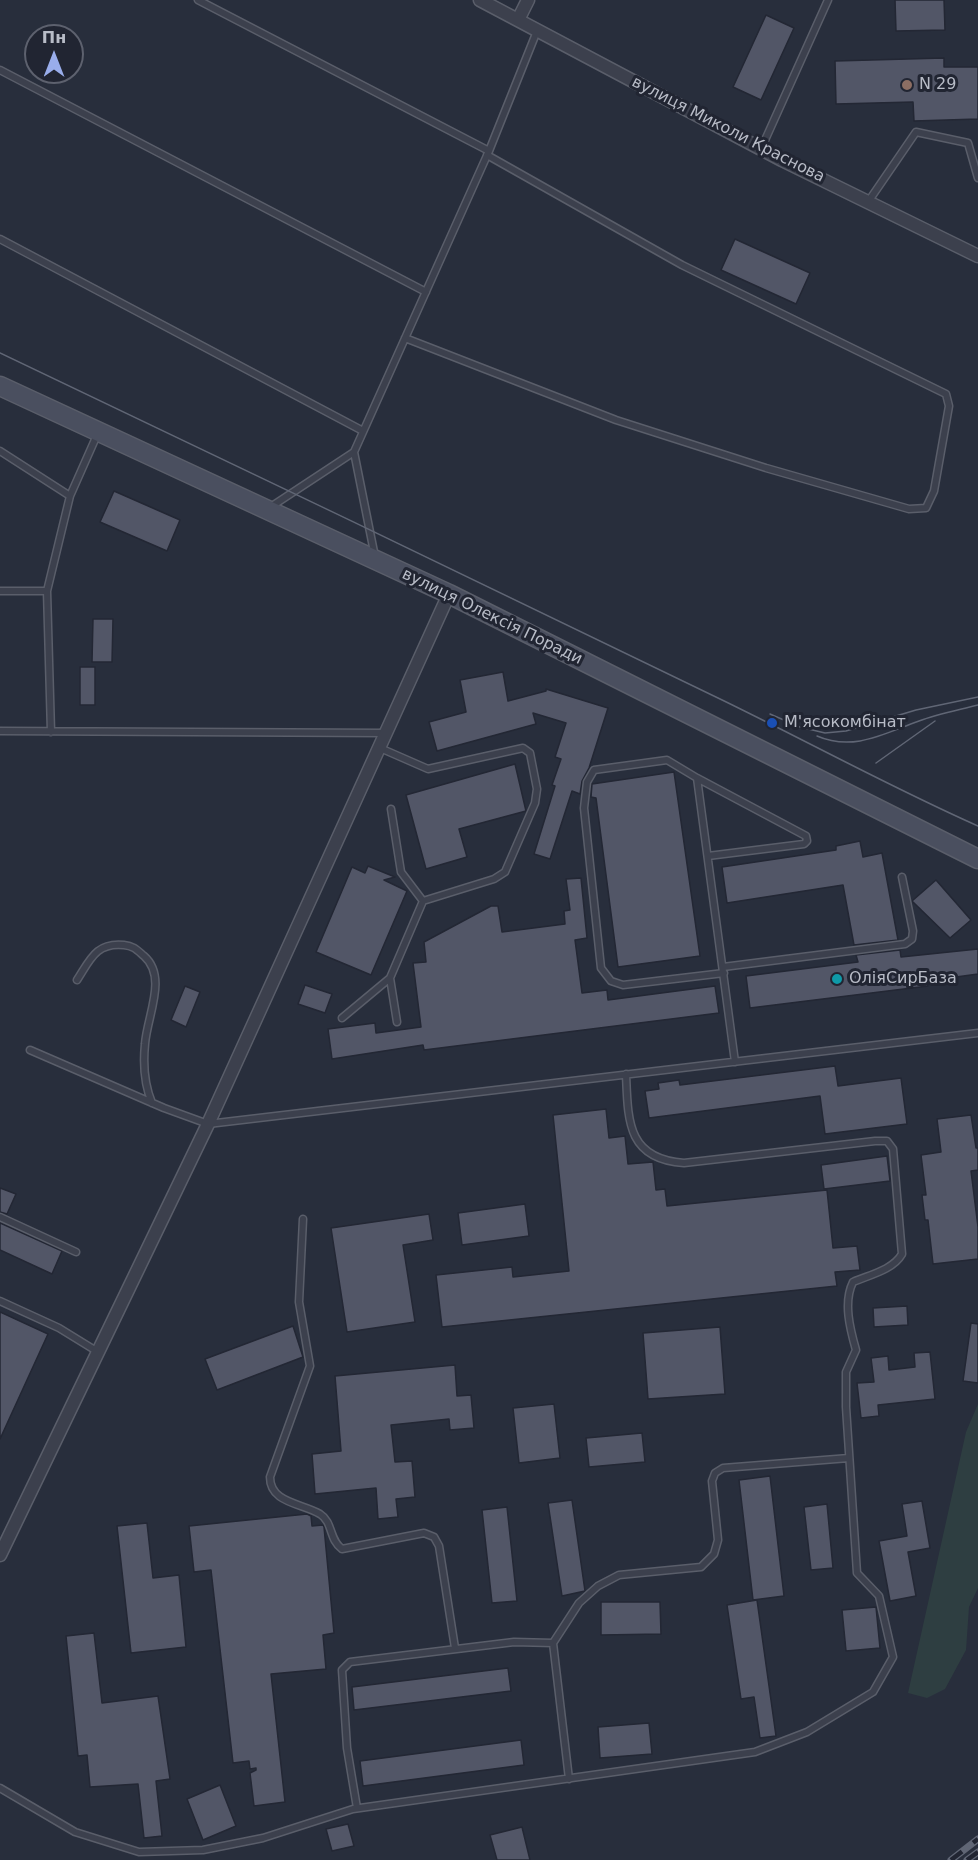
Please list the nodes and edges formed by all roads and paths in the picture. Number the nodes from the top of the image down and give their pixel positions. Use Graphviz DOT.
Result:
graph roads {
  1 [pos="198,0"];
  2 [pos="480,0"];
  3 [pos="528,0"];
  4 [pos="828,0"];
  5 [pos="518,20"];
  6 [pos="537,31"];
  7 [pos="0,70"];
  8 [pos="761,148"];
  9 [pos="488,153"];
  10 [pos="978,178"];
  11 [pos="868,202"];
  12 [pos="0,239"];
  13 [pos="978,256"];
  14 [pos="426,291"];
  15 [pos="405,338"];
  16 [pos="0,386"];
  17 [pos="363,431"];
  18 [pos="98,432"];
  19 [pos="0,451"];
  20 [pos="354,452"];
  21 [pos="70,496"];
  22 [pos="268,509"];
  23 [pos="376,561"];
  24 [pos="0,591"];
  25 [pos="47,591"];
  26 [pos="449,594"];
  27 [pos="0,731"];
  28 [pos="51,732"];
  29 [pos="387,733"];
  30 [pos="380,748"];
  31 [pos="697,778"];
  32 [pos="391,809"];
  33 [pos="708,856"];
  34 [pos="978,859"];
  35 [pos="902,877"];
  36 [pos="423,901"];
  37 [pos="723,970"];
  38 [pos="390,978"];
  39 [pos="77,980"];
  40 [pos="342,1018"];
  41 [pos="397,1022"];
  42 [pos="978,1033"];
  43 [pos="30,1050"];
  44 [pos="735,1062"];
  45 [pos="626,1074"];
  46 [pos="152,1103"];
  47 [pos="208,1124"];
  48 [pos="0,1217"];
  49 [pos="303,1220"];
  50 [pos="76,1252"];
  51 [pos="0,1301"];
  52 [pos="98,1352"];
  53 [pos="849,1458"];
  54 [pos="0,1555"];
  55 [pos="553,1643"];
  56 [pos="455,1648"];
  57 [pos="569,1779"];
  58 [pos="0,1788"];
  59 [pos="357,1808"];
  1 -- 9 [label="lane"];
  2 -- 5 [label="street, вулиця Миколи Краснова"];
  3 -- 5 [label="street"];
  4 -- 8 [label="lane"];
  5 -- 6 [label="street, вулиця Миколи Краснова"];
  6 -- 8 [label="street, вулиця Миколи Краснова"];
  6 -- 9 [label="lane"];
  7 -- 14 [label="lane"];
  8 -- 11 [label="street, вулиця Миколи Краснова"];
  9 -- 14 [label="lane"];
  9 -- 15 [label="lane"];
  10 -- 11 [label="lane"];
  11 -- 13 [label="street, вулиця Миколи Краснова"];
  12 -- 17 [label="lane"];
  14 -- 15 [label="lane"];
  15 -- 17 [label="lane"];
  16 -- 18 [label="main road, вулиця Олексія Поради"];
  17 -- 20 [label="lane"];
  18 -- 21 [label="lane"];
  18 -- 22 [label="main road, вулиця Олексія Поради"];
  19 -- 21 [label="lane"];
  20 -- 22 [label="lane"];
  20 -- 23 [label="lane"];
  21 -- 25 [label="lane"];
  22 -- 23 [label="main road, вулиця Олексія Поради"];
  23 -- 26 [label="main road, вулиця Олексія Поради"];
  24 -- 25 [label="lane"];
  25 -- 28 [label="lane"];
  26 -- 29 [label="street"];
  26 -- 34 [label="main road, вулиця Олексія Поради"];
  27 -- 28 [label="lane"];
  28 -- 29 [label="lane"];
  29 -- 30 [label="street"];
  30 -- 36 [label="lane"];
  30 -- 47 [label="street"];
  31 -- 33 [label="lane"];
  31 -- 33 [label="lane"];
  31 -- 37 [label="lane"];
  32 -- 36 [label="lane"];
  33 -- 37 [label="lane"];
  35 -- 37 [label="lane"];
  36 -- 38 [label="lane"];
  37 -- 44 [label="lane"];
  38 -- 40 [label="lane"];
  38 -- 41 [label="lane"];
  39 -- 46 [label="lane"];
  42 -- 44 [label="lane"];
  43 -- 46 [label="lane"];
  44 -- 45 [label="lane"];
  45 -- 47 [label="lane"];
  45 -- 53 [label="lane"];
  46 -- 47 [label="lane"];
  47 -- 52 [label="street"];
  48 -- 50 [label="lane"];
  49 -- 56 [label="lane"];
  51 -- 52 [label="lane"];
  52 -- 54 [label="street"];
  53 -- 55 [label="lane"];
  53 -- 57 [label="lane"];
  55 -- 56 [label="lane"];
  55 -- 57 [label="lane"];
  56 -- 59 [label="lane"];
  57 -- 59 [label="lane"];
  58 -- 59 [label="lane"];
}
